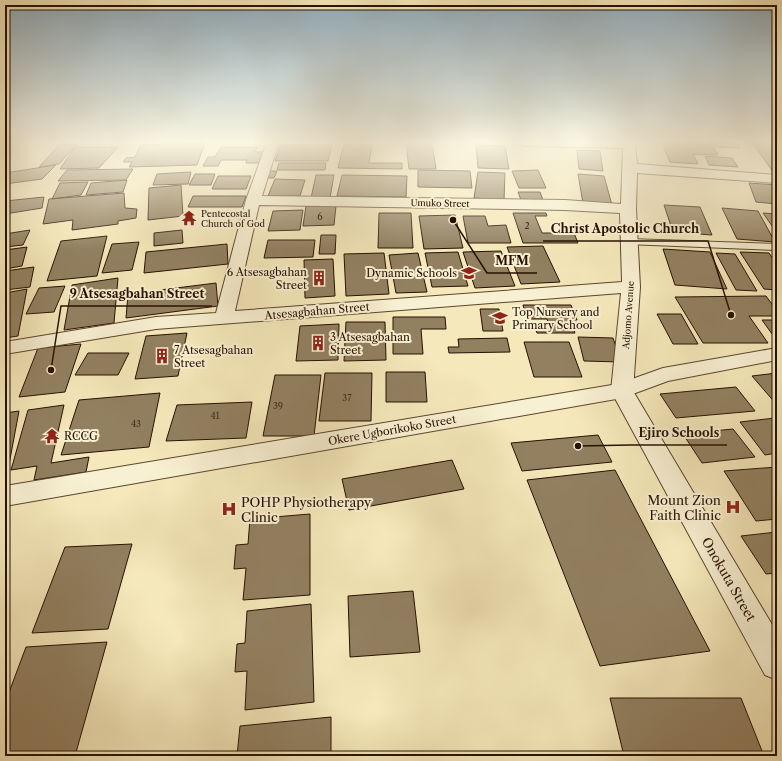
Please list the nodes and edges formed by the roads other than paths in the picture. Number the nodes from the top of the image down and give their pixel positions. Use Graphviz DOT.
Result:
graph roads {
  1 [pos="261,178"];
  2 [pos="630,178"];
  3 [pos="757,178"];
  4 [pos="777,179"];
  5 [pos="253,200"];
  6 [pos="628,209"];
  7 [pos="629,242"];
  8 [pos="777,247"];
  9 [pos="631,287"];
  10 [pos="224,318"];
  11 [pos="5,348"];
  12 [pos="777,354"];
  13 [pos="622,391"];
  14 [pos="5,496"];
  15 [pos="777,664"];
  1 -- 5 [label="street"];
  2 -- 6 [label="street, Adjomo Avenue"];
  3 -- 4 [label="street"];
  5 -- 6 [label="street, Umuko Street"];
  5 -- 10 [label="street"];
  6 -- 7 [label="street, Adjomo Avenue"];
  7 -- 8 [label="lane"];
  7 -- 9 [label="street, Adjomo Avenue"];
  9 -- 10 [label="street, Atsesagbahan Street"];
  9 -- 13 [label="street, Adjomo Avenue"];
  10 -- 11 [label="street, Atsesagbahan Street"];
  12 -- 13 [label="street, Okere Ugborikoko Street"];
  13 -- 14 [label="street, Okere Ugborikoko Street"];
  13 -- 15 [label="street, Onokuta Street"];
}
